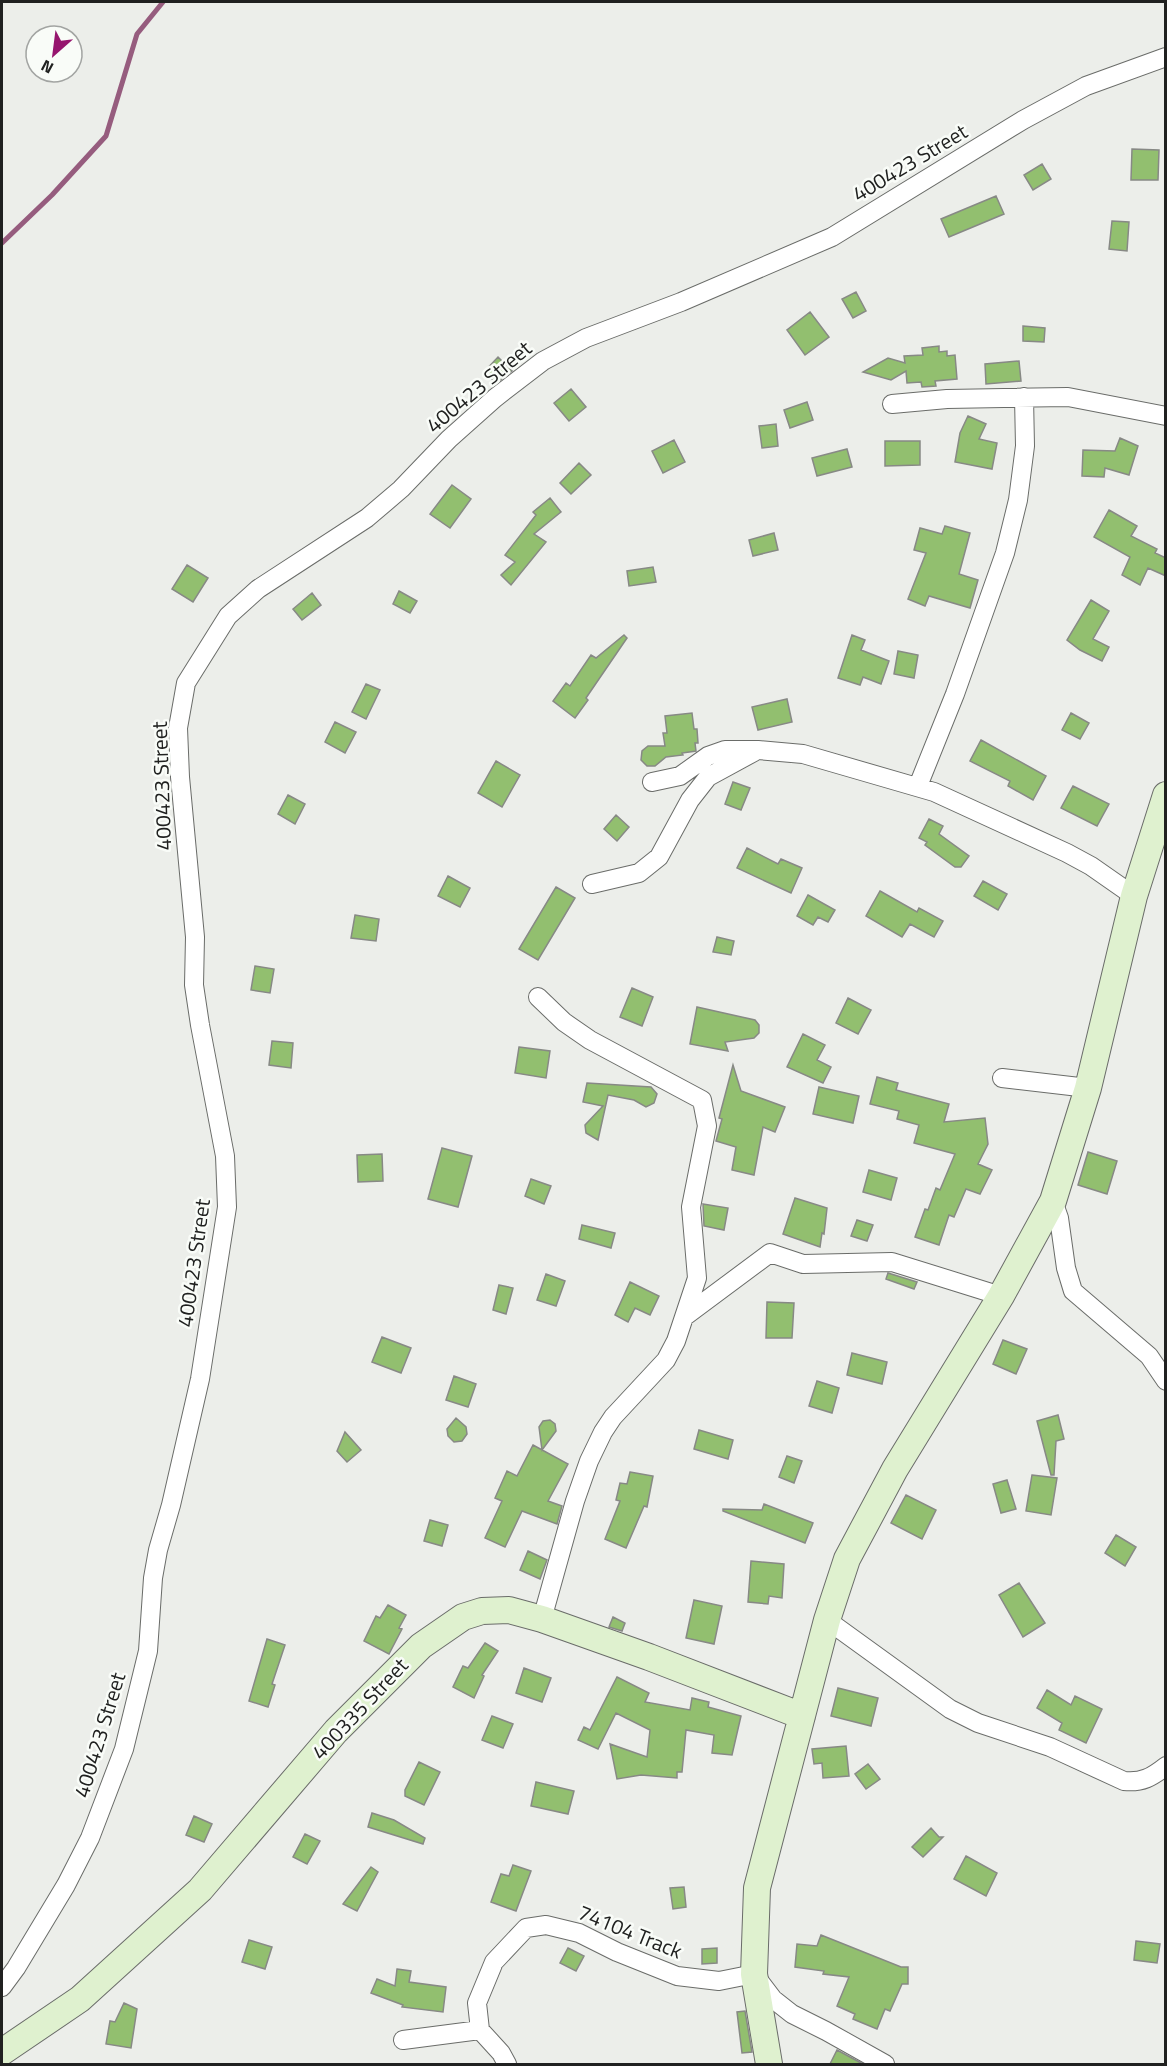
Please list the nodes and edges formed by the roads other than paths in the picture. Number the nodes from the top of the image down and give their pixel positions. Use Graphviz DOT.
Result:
graph roads {
  1 [pos="1166,57"];
  2 [pos="1024,398"];
  3 [pos="892,404"];
  4 [pos="1166,416"];
  5 [pos="758,750"];
  6 [pos="652,782"];
  7 [pos="918,786"];
  8 [pos="1166,795"];
  9 [pos="592,884"];
  10 [pos="1134,896"];
  11 [pos="538,997"];
  12 [pos="1002,1078"];
  13 [pos="1088,1088"];
  14 [pos="1053,1201"];
  15 [pos="1001,1296"];
  16 [pos="684,1317"];
  17 [pos="1166,1381"];
  18 [pos="542,1619"];
  19 [pos="828,1620"];
  20 [pos="802,1716"];
  21 [pos="1166,1766"];
  22 [pos="754,1974"];
  23 [pos="2,1987"];
  24 [pos="480,2030"];
  25 [pos="403,2040"];
  26 [pos="2,2052"];
  27 [pos="507,2064"];
  28 [pos="769,2064"];
  29 [pos="885,2064"];
  1 -- 23 [label="street, 400423 Street"];
  2 -- 3 [label="street"];
  2 -- 4 [label="street"];
  2 -- 7 [label="street"];
  5 -- 6 [label="street"];
  5 -- 7 [label="street"];
  5 -- 9 [label="street"];
  7 -- 10 [label="street"];
  8 -- 10 [label="street"];
  10 -- 13 [label="street"];
  11 -- 16 [label="street"];
  12 -- 13 [label="street"];
  13 -- 14 [label="street"];
  14 -- 15 [label="street"];
  14 -- 17 [label="street"];
  15 -- 16 [label="street"];
  15 -- 19 [label="street"];
  16 -- 18 [label="street"];
  18 -- 20 [label="street, 400335 Street"];
  18 -- 26 [label="street, 400335 Street"];
  19 -- 20 [label="street"];
  19 -- 21 [label="street"];
  20 -- 22 [label="street"];
  22 -- 24 [label="street, 74104 Track"];
  22 -- 28 [label="street"];
  22 -- 29 [label="street"];
  24 -- 25 [label="street"];
  24 -- 27 [label="street"];
}
